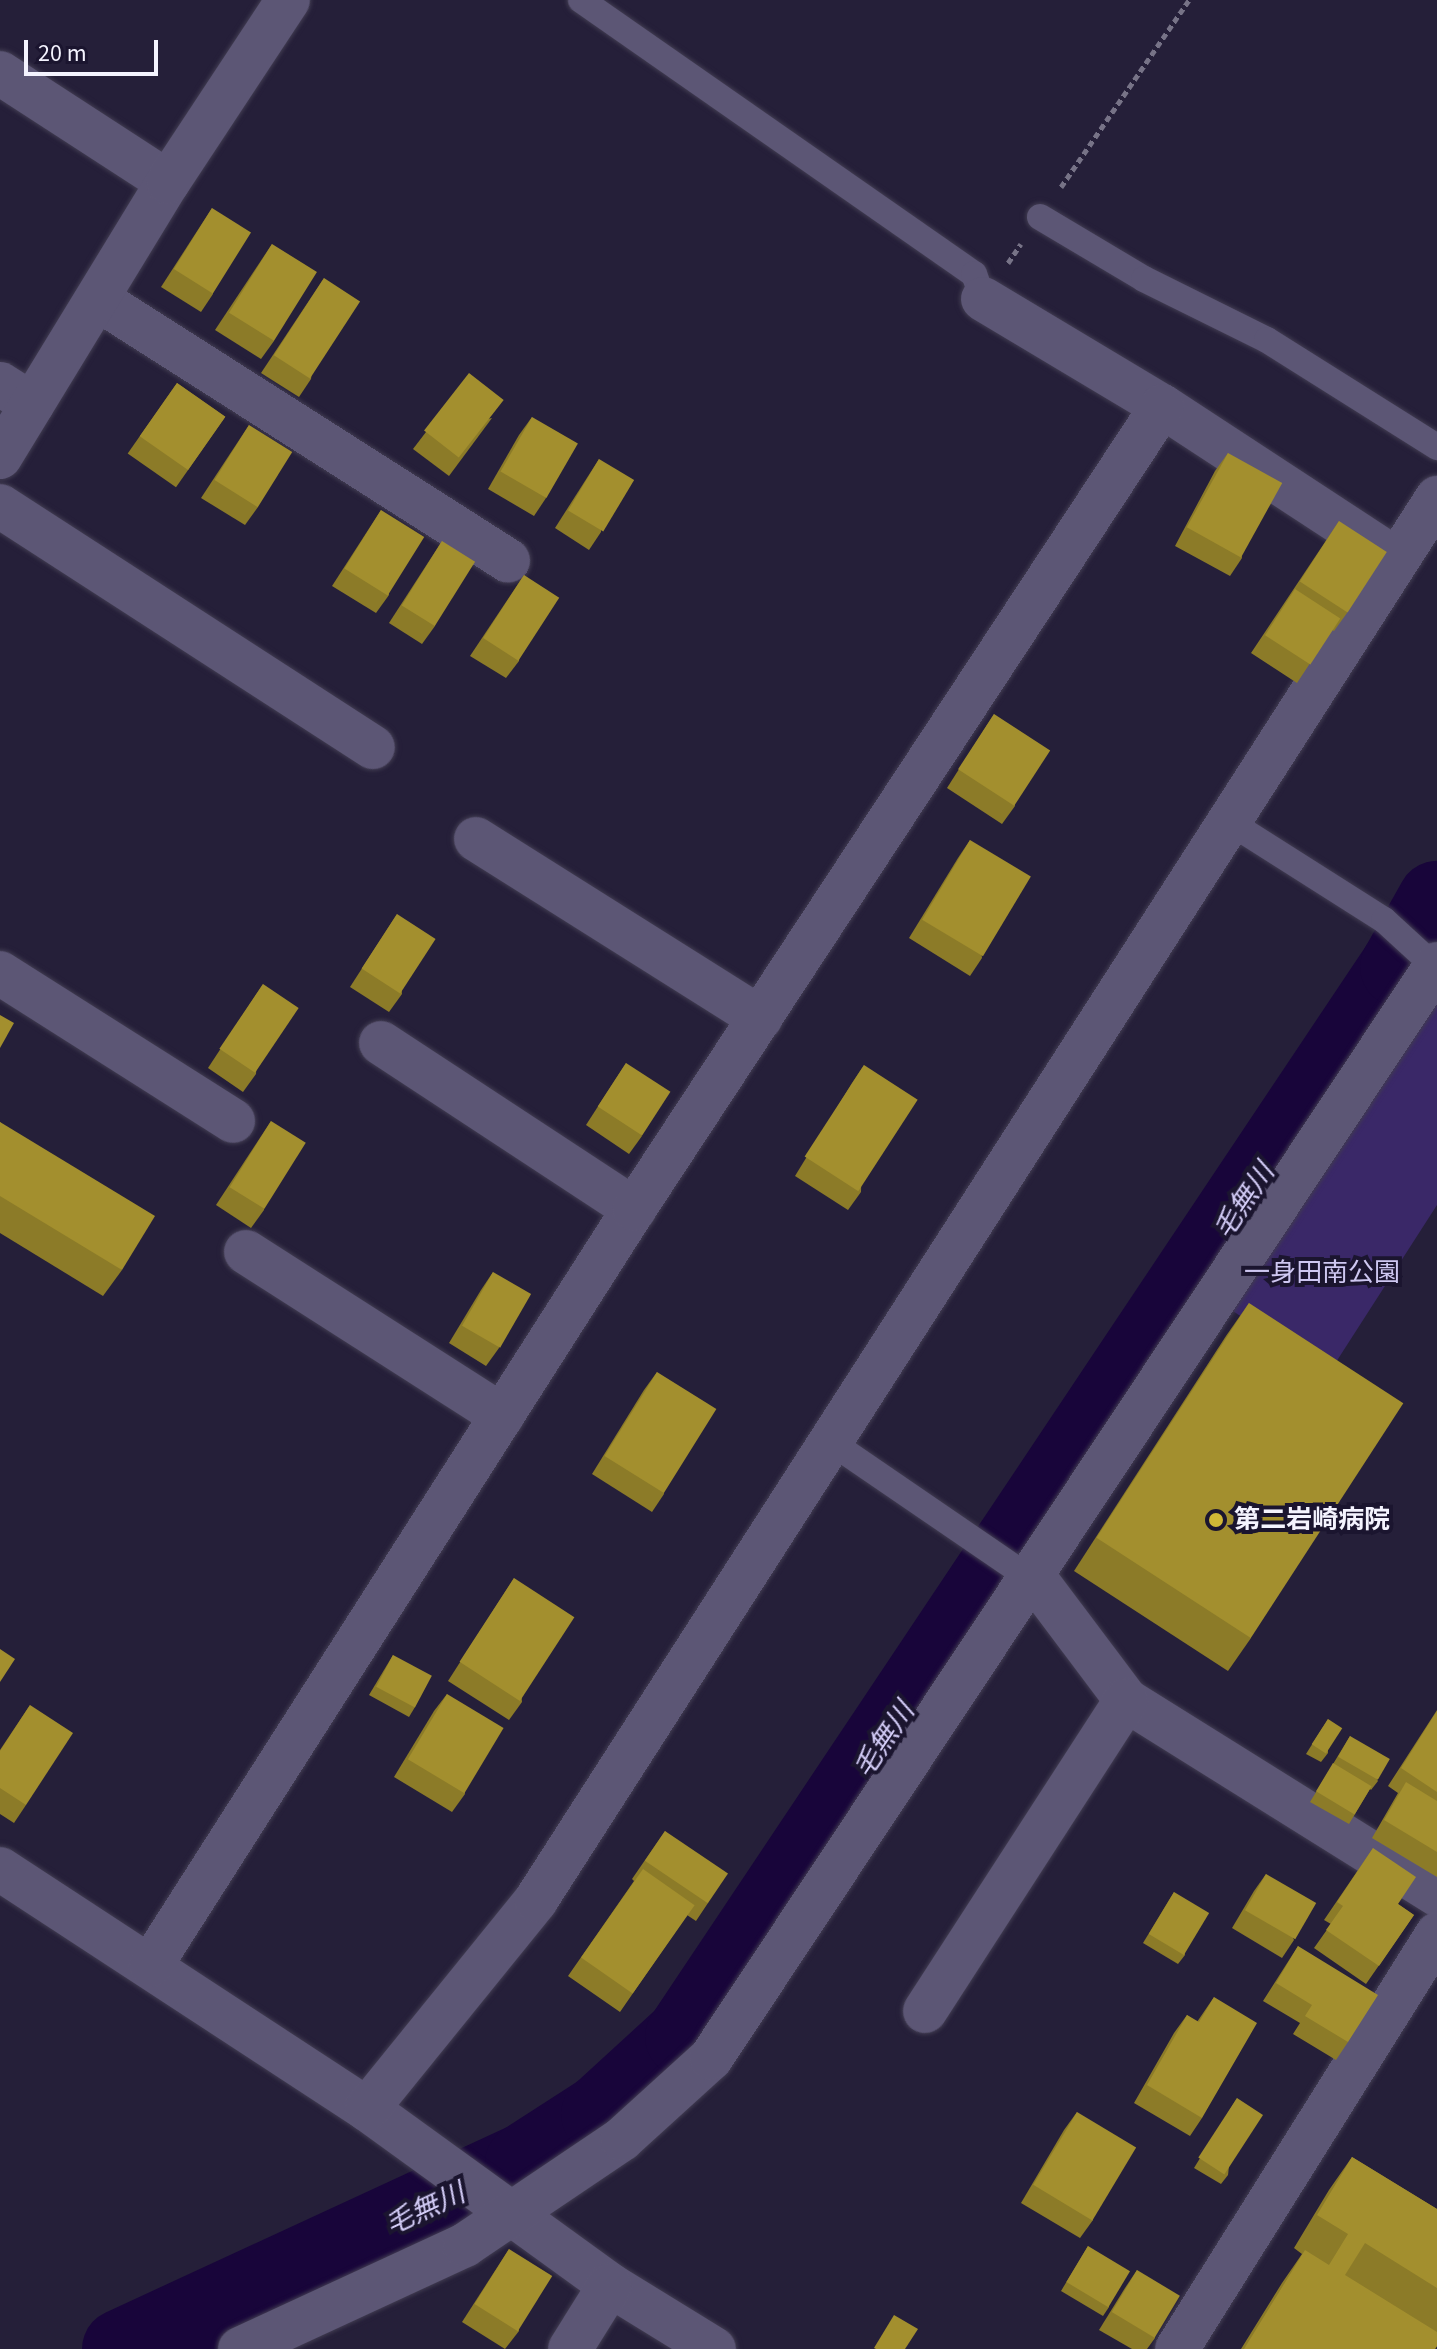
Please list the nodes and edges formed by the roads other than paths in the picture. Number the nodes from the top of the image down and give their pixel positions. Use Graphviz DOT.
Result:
graph roads {
  1 [pos="288,0"];
  2 [pos="581,0"];
  3 [pos="0,73"];
  4 [pos="168,182"];
  5 [pos="1040,217"];
  6 [pos="983,299"];
  7 [pos="99,300"];
  8 [pos="16,394"];
  9 [pos="1162,406"];
  10 [pos="1437,447"];
  11 [pos="0,457"];
  12 [pos="1437,498"];
  13 [pos="0,506"];
  14 [pos="508,561"];
  15 [pos="1400,562"];
  16 [pos="373,747"];
  17 [pos="1231,823"];
  18 [pos="476,839"];
  19 [pos="1434,969"];
  20 [pos="0,973"];
  21 [pos="760,1018"];
  22 [pos="381,1043"];
  23 [pos="233,1121"];
  24 [pos="634,1209"];
  25 [pos="246,1252"];
  26 [pos="502,1416"];
  27 [pos="831,1442"];
  28 [pos="1029,1575"];
  29 [pos="1126,1700"];
  30 [pos="0,1869"];
  31 [pos="1437,1894"];
  32 [pos="1437,1934"];
  33 [pos="151,1965"];
  34 [pos="925,2011"];
  35 [pos="367,2109"];
  36 [pos="508,2212"];
  37 [pos="610,2285"];
  38 [pos="240,2349"];
  39 [pos="570,2349"];
  40 [pos="714,2349"];
  41 [pos="1177,2349"];
  1 -- 4 [label="street"];
  2 -- 6 [label="lane"];
  3 -- 4 [label="street"];
  4 -- 7 [label="street"];
  5 -- 10 [label="lane"];
  6 -- 9 [label="street"];
  7 -- 8 [label="street"];
  7 -- 14 [label="street"];
  8 -- 11 [label="street"];
  9 -- 15 [label="street"];
  9 -- 21 [label="street"];
  12 -- 15 [label="street"];
  13 -- 16 [label="street"];
  15 -- 17 [label="street"];
  17 -- 19 [label="lane"];
  17 -- 27 [label="street"];
  18 -- 21 [label="street"];
  19 -- 28 [label="street"];
  20 -- 23 [label="street"];
  21 -- 24 [label="street"];
  22 -- 24 [label="street"];
  24 -- 26 [label="street"];
  25 -- 26 [label="street"];
  26 -- 33 [label="street"];
  27 -- 28 [label="lane"];
  27 -- 35 [label="street"];
  28 -- 29 [label="street"];
  28 -- 36 [label="street"];
  29 -- 31 [label="street"];
  29 -- 34 [label="street"];
  30 -- 33 [label="street"];
  32 -- 41 [label="street"];
  33 -- 35 [label="street"];
  35 -- 36 [label="street"];
  36 -- 37 [label="street"];
  36 -- 38 [label="street"];
  37 -- 39 [label="street"];
  37 -- 40 [label="street"];
}
